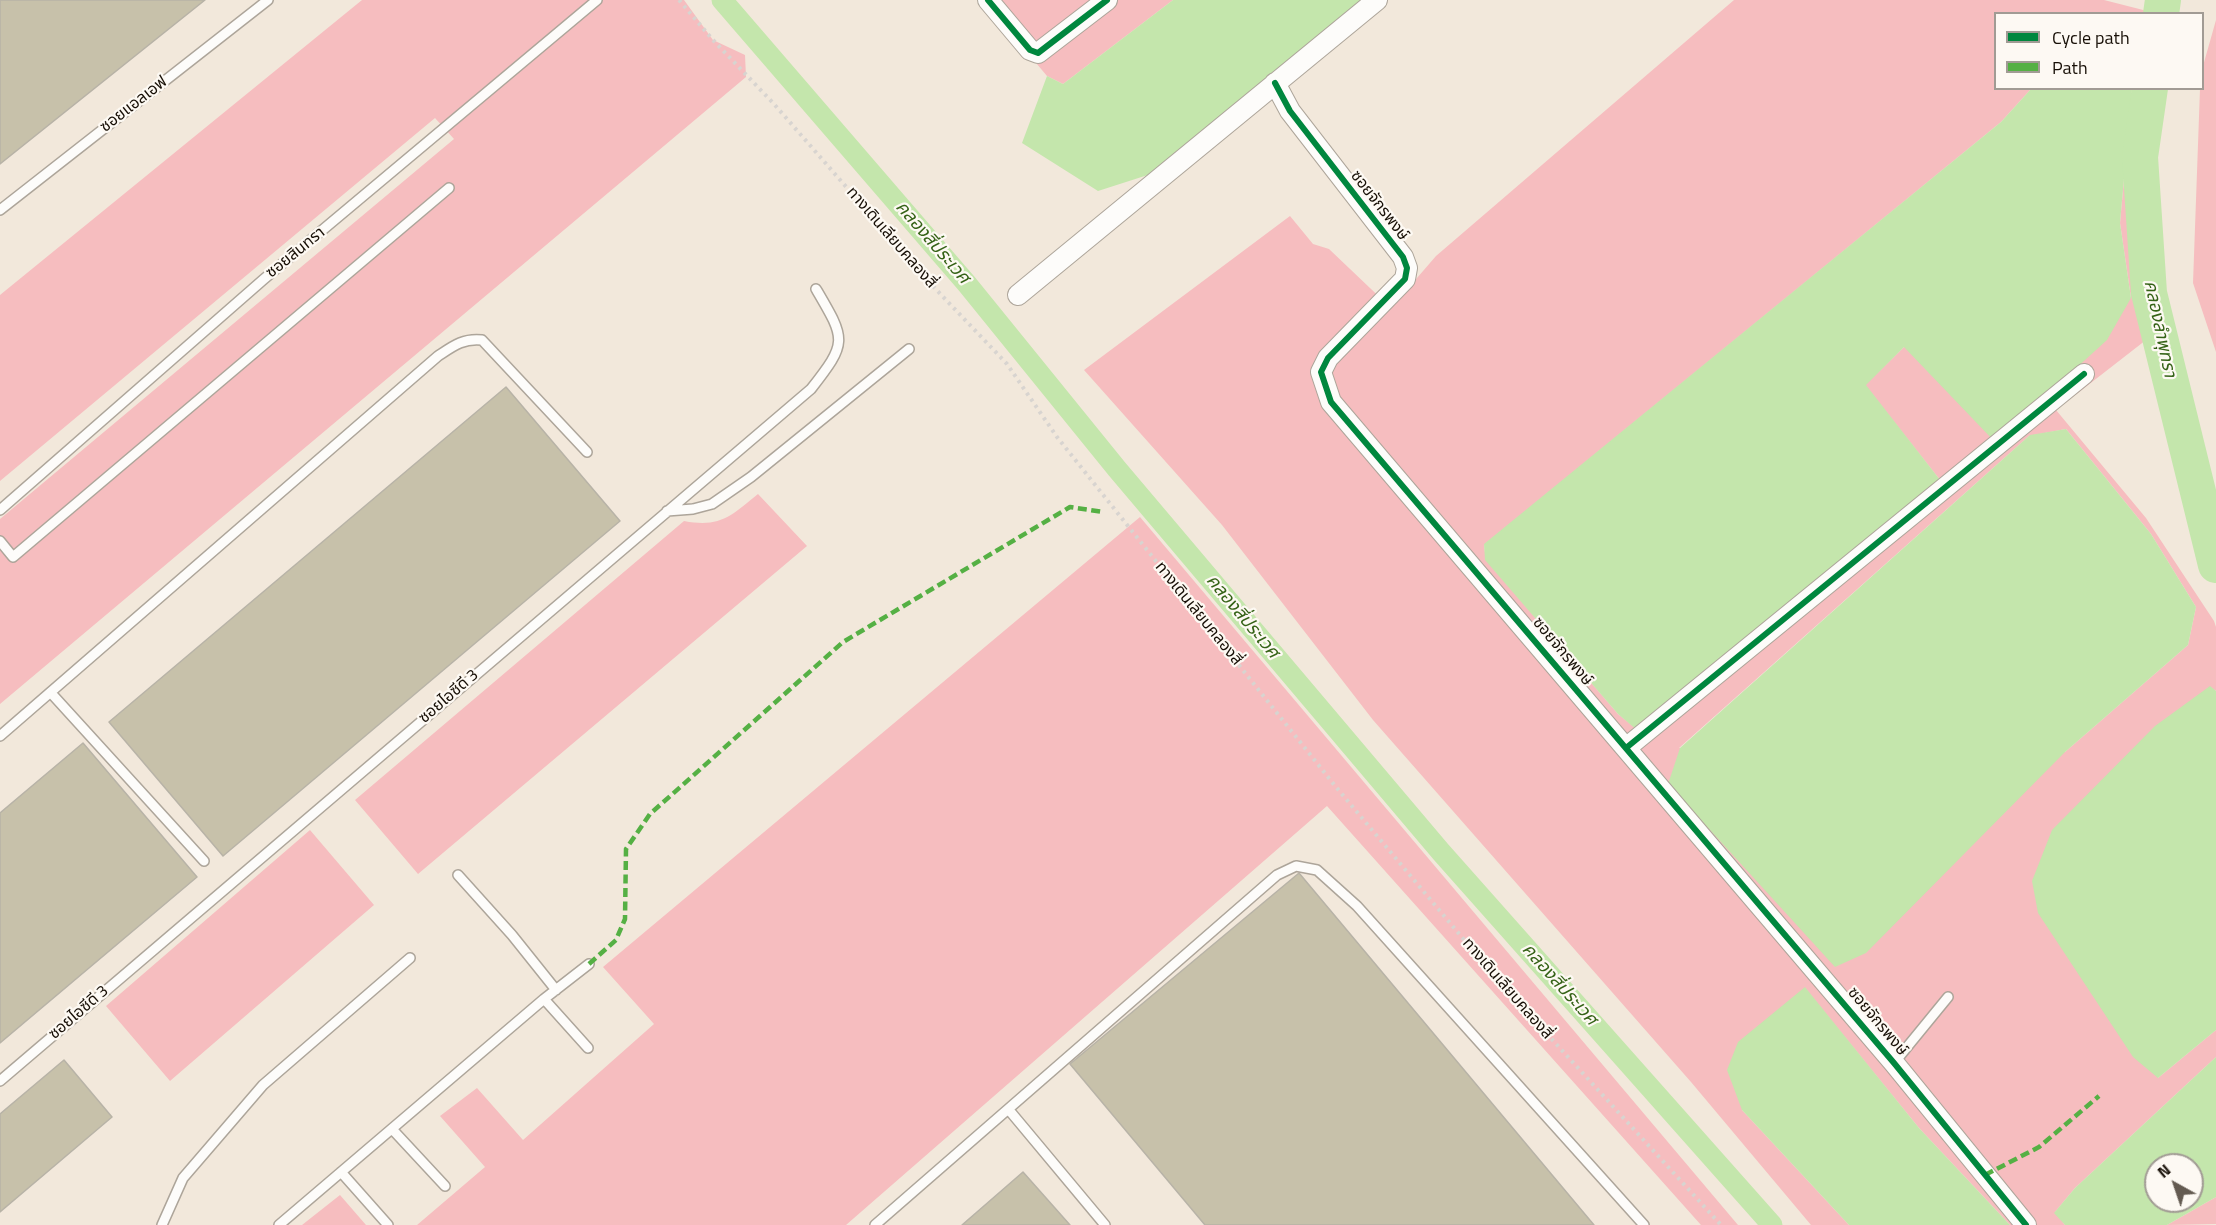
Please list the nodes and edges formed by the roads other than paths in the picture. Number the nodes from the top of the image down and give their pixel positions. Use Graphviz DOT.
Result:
graph roads {
  1 [pos="268,0"];
  2 [pos="597,0"];
  3 [pos="988,0"];
  4 [pos="1107,0"];
  5 [pos="1377,0"];
  6 [pos="1275,83"];
  7 [pos="449,188"];
  8 [pos="0,210"];
  9 [pos="816,289"];
  10 [pos="1018,295"];
  11 [pos="909,349"];
  12 [pos="2084,374"];
  13 [pos="587,452"];
  14 [pos="0,510"];
  15 [pos="667,510"];
  16 [pos="0,541"];
  17 [pos="51,693"];
  18 [pos="0,736"];
  19 [pos="1626,748"];
  20 [pos="204,861"];
  21 [pos="458,875"];
  22 [pos="410,958"];
  23 [pos="589,964"];
  24 [pos="555,990"];
  25 [pos="1948,997"];
  26 [pos="544,999"];
  27 [pos="588,1048"];
  28 [pos="1894,1063"];
  29 [pos="0,1081"];
  30 [pos="1009,1110"];
  31 [pos="392,1129"];
  32 [pos="341,1172"];
  33 [pos="445,1186"];
  34 [pos="162,1225"];
  35 [pos="279,1225"];
  36 [pos="388,1225"];
  37 [pos="875,1225"];
  38 [pos="1105,1225"];
  39 [pos="1644,1225"];
  40 [pos="2026,1225"];
  1 -- 8 [label="lane, ซอยแอลเอฟ"];
  2 -- 14 [label="lane, ซอยสินทรา"];
  3 -- 4 [label="street"];
  5 -- 6 [label="street"];
  6 -- 10 [label="street"];
  6 -- 19 [label="street, ซอยจักรพงษ์"];
  7 -- 16 [label="lane"];
  9 -- 15 [label="lane, ซอยไอซีดี 3"];
  11 -- 15 [label="lane"];
  12 -- 19 [label="street"];
  13 -- 17 [label="lane"];
  15 -- 29 [label="lane, ซอยไอซีดี 3"];
  17 -- 18 [label="lane"];
  17 -- 20 [label="lane"];
  19 -- 28 [label="street, ซอยจักรพงษ์"];
  21 -- 24 [label="lane"];
  22 -- 34 [label="lane"];
  23 -- 24 [label="lane"];
  24 -- 26 [label="lane"];
  25 -- 28 [label="lane"];
  26 -- 27 [label="lane"];
  26 -- 31 [label="lane"];
  28 -- 40 [label="street, ซอยจักรพงษ์"];
  30 -- 37 [label="lane"];
  30 -- 38 [label="lane"];
  30 -- 39 [label="lane"];
  31 -- 32 [label="lane"];
  31 -- 33 [label="lane"];
  32 -- 35 [label="lane"];
  32 -- 36 [label="lane"];
}
